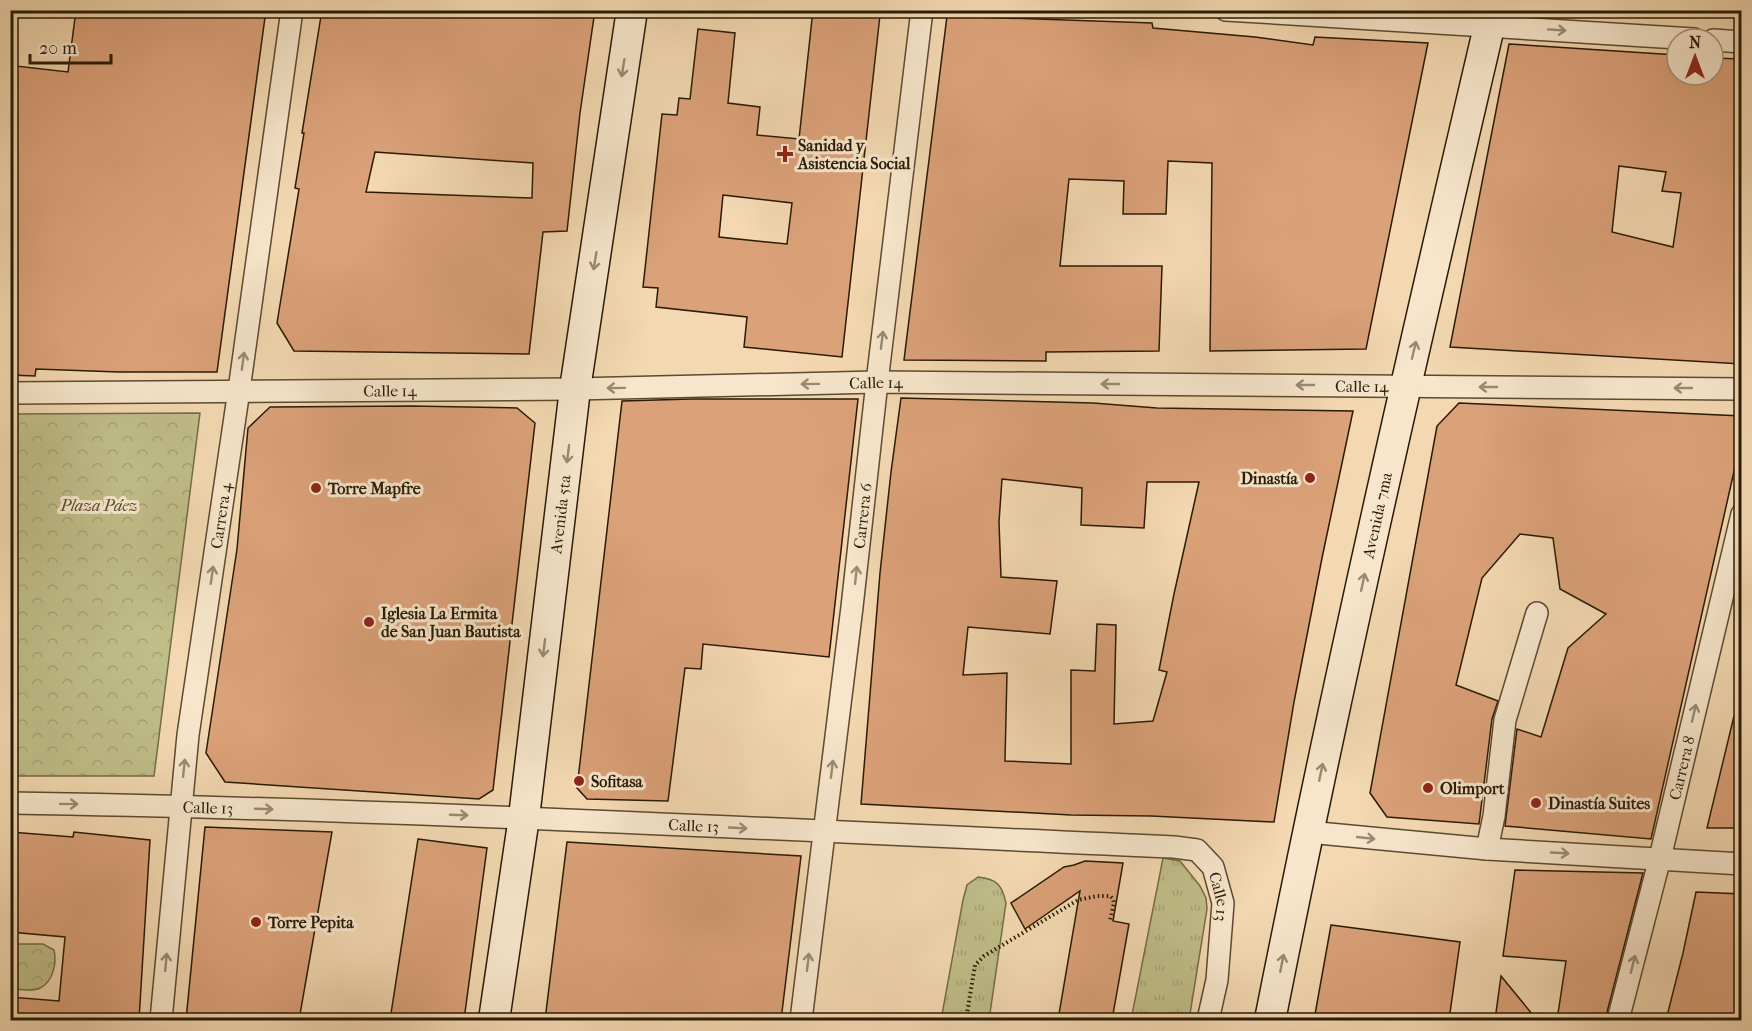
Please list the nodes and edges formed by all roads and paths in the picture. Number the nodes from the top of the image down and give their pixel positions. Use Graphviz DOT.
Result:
graph roads {
  1 [pos="292,10"];
  2 [pos="632,10"];
  3 [pos="922,10"];
  4 [pos="1226,10"];
  5 [pos="1491,18"];
  6 [pos="1665,36"];
  7 [pos="1725,41"];
  8 [pos="1742,42"];
  9 [pos="877,382"];
  10 [pos="1406,386"];
  11 [pos="576,389"];
  12 [pos="1742,389"];
  13 [pos="239,390"];
  14 [pos="10,393"];
  15 [pos="1742,514"];
  16 [pos="1537,613"];
  17 [pos="10,803"];
  18 [pos="180,806"];
  19 [pos="524,817"];
  20 [pos="824,832"];
  21 [pos="1308,832"];
  22 [pos="1487,849"];
  23 [pos="1660,858"];
  24 [pos="1742,864"];
  25 [pos="1110,921"];
  26 [pos="161,1020"];
  27 [pos="494,1020"];
  28 [pos="801,1020"];
  29 [pos="966,1020"];
  30 [pos="1208,1020"];
  31 [pos="1270,1020"];
  32 [pos="1618,1020"];
  13 -- 1 [label="street, Carrera 4, one-way"];
  2 -- 11 [label="street, Avenida 5ta, one-way"];
  9 -- 3 [label="street, Carrera 6, one-way"];
  4 -- 5 [label="street"];
  5 -- 6 [label="street, one-way"];
  10 -- 5 [label="street, Avenida 7ma, one-way"];
  7 -- 8 [label="street"];
  10 -- 9 [label="street, Calle 14, one-way"];
  9 -- 11 [label="street, Calle 14, one-way"];
  20 -- 9 [label="street, Carrera 6, one-way"];
  12 -- 10 [label="street, Calle 14, one-way"];
  21 -- 10 [label="street, Avenida 7ma, one-way"];
  11 -- 13 [label="street, Calle 14"];
  11 -- 19 [label="street, Avenida 5ta, one-way"];
  13 -- 14 [label="street, Calle 14"];
  18 -- 13 [label="street, Carrera 4, one-way"];
  23 -- 15 [label="street, Carrera 8, one-way"];
  16 -- 22 [label="street"];
  17 -- 18 [label="street, Calle 13, one-way"];
  18 -- 19 [label="street, Calle 13, one-way"];
  26 -- 18 [label="street, Carrera 4, one-way"];
  19 -- 20 [label="street, Calle 13, one-way"];
  19 -- 27 [label="street, Avenida 5ta"];
  28 -- 20 [label="street, Carrera 6, one-way"];
  20 -- 30 [label="street, Calle 13"];
  21 -- 22 [label="street, one-way"];
  31 -- 21 [label="street, Avenida 7ma, one-way"];
  22 -- 23 [label="street, one-way"];
  23 -- 24 [label="street"];
  32 -- 23 [label="street, Carrera 8, one-way"];
  25 -- 29 [label="path"];
}
